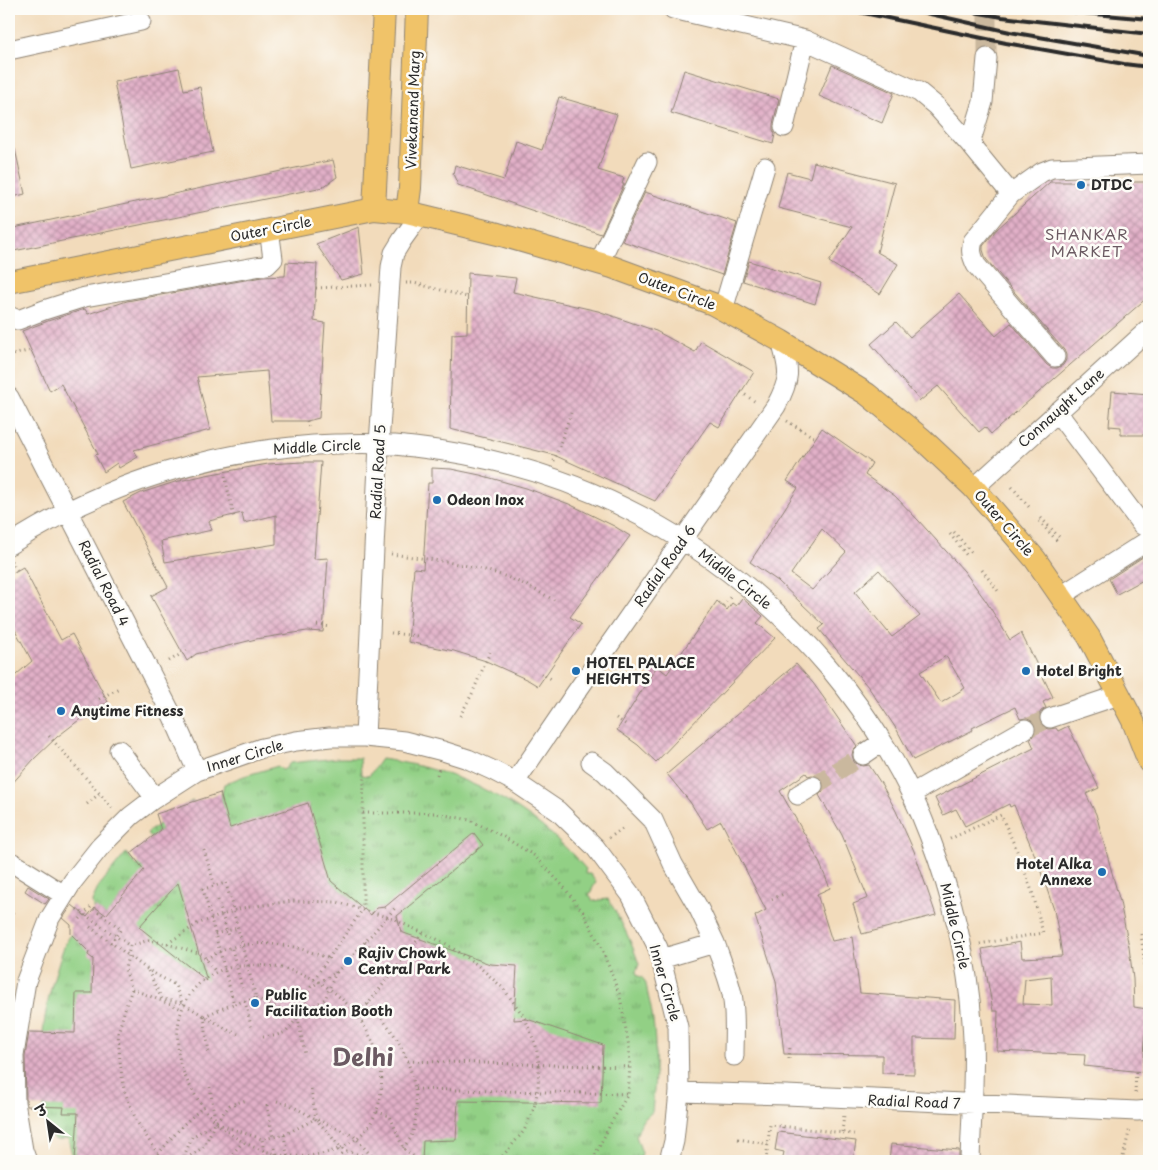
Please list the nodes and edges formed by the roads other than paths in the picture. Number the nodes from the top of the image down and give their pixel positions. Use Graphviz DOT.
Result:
graph roads {
  1 [pos="384,9"];
  2 [pos="417,9"];
  3 [pos="673,9"];
  4 [pos="141,22"];
  5 [pos="804,40"];
  6 [pos="9,50"];
  7 [pos="987,58"];
  8 [pos="784,127"];
  9 [pos="970,144"];
  10 [pos="647,162"];
  11 [pos="1149,164"];
  12 [pos="765,168"];
  13 [pos="1012,194"];
  14 [pos="374,209"];
  15 [pos="414,213"];
  16 [pos="269,230"];
  17 [pos="106,262"];
  18 [pos="599,263"];
  19 [pos="9,282"];
  20 [pos="112,291"];
  21 [pos="723,310"];
  22 [pos="9,316"];
  23 [pos="1149,329"];
  24 [pos="781,341"];
  25 [pos="1055,356"];
  26 [pos="9,397"];
  27 [pos="1057,412"];
  28 [pos="379,444"];
  29 [pos="974,488"];
  30 [pos="67,512"];
  31 [pos="1149,529"];
  32 [pos="684,540"];
  33 [pos="1149,540"];
  34 [pos="9,545"];
  35 [pos="1061,596"];
  36 [pos="1119,695"];
  37 [pos="1050,718"];
  38 [pos="1025,729"];
  39 [pos="364,737"];
  40 [pos="882,742"];
  41 [pos="119,750"];
  42 [pos="862,755"];
  43 [pos="592,762"];
  44 [pos="1149,762"];
  45 [pos="197,771"];
  46 [pos="515,782"];
  47 [pos="911,794"];
  48 [pos="155,798"];
  49 [pos="13,863"];
  50 [pos="62,897"];
  51 [pos="715,943"];
  52 [pos="661,959"];
  53 [pos="11,1054"];
  54 [pos="734,1056"];
  55 [pos="679,1092"];
  56 [pos="972,1104"];
  57 [pos="1149,1110"];
  58 [pos="14,1123"];
  59 [pos="27,1161"];
  60 [pos="669,1161"];
  61 [pos="970,1161"];
  1 -- 14 [label="main road"];
  2 -- 15 [label="main road, Vivekanand Marg"];
  3 -- 5 [label="street"];
  4 -- 6 [label="street"];
  5 -- 8 [label="street"];
  5 -- 9 [label="street"];
  7 -- 9 [label="street"];
  9 -- 13 [label="street"];
  10 -- 18 [label="street"];
  11 -- 13 [label="street"];
  12 -- 21 [label="street"];
  13 -- 25 [label="street"];
  14 -- 15 [label="main road, Outer Circle"];
  14 -- 16 [label="main road, Outer Circle"];
  15 -- 18 [label="main road, Outer Circle"];
  15 -- 28 [label="street, Radial Road 5"];
  16 -- 17 [label="main road, Outer Circle"];
  16 -- 20 [label="street"];
  17 -- 19 [label="main road, Outer Circle"];
  17 -- 20 [label="street"];
  18 -- 21 [label="main road, Outer Circle"];
  20 -- 22 [label="street"];
  21 -- 24 [label="main road, Outer Circle"];
  23 -- 27 [label="street, Connaught Lane"];
  24 -- 29 [label="main road, Outer Circle"];
  24 -- 32 [label="street, Radial Road 6"];
  26 -- 30 [label="street, Radial Road 4"];
  27 -- 29 [label="street, Connaught Lane"];
  27 -- 31 [label="street"];
  28 -- 30 [label="street, Middle Circle"];
  28 -- 32 [label="street, Middle Circle"];
  28 -- 39 [label="street, Radial Road 5"];
  29 -- 35 [label="main road, Outer Circle"];
  30 -- 34 [label="street, Middle Circle"];
  30 -- 45 [label="street, Radial Road 4"];
  32 -- 40 [label="street, Middle Circle"];
  32 -- 46 [label="street, Radial Road 6"];
  33 -- 35 [label="street"];
  35 -- 36 [label="main road, Outer Circle"];
  36 -- 37 [label="street"];
  36 -- 44 [label="main road, Outer Circle"];
  38 -- 47 [label="street"];
  39 -- 45 [label="street, Inner Circle"];
  39 -- 46 [label="street, Inner Circle"];
  40 -- 42 [label="street"];
  40 -- 47 [label="street, Middle Circle"];
  41 -- 48 [label="street"];
  43 -- 51 [label="street"];
  45 -- 48 [label="street, Inner Circle"];
  46 -- 52 [label="street, Inner Circle"];
  47 -- 56 [label="street, Middle Circle"];
  48 -- 50 [label="street, Inner Circle"];
  49 -- 50 [label="street"];
  50 -- 53 [label="street, Inner Circle"];
  51 -- 52 [label="street"];
  51 -- 54 [label="street"];
  52 -- 55 [label="street, Inner Circle"];
  53 -- 58 [label="street, Inner Circle"];
  55 -- 56 [label="street, Radial Road 7"];
  55 -- 60 [label="street, Inner Circle"];
  56 -- 57 [label="street, Radial Road 7"];
  56 -- 61 [label="street, Middle Circle"];
  58 -- 59 [label="street, Inner Circle"];
}
